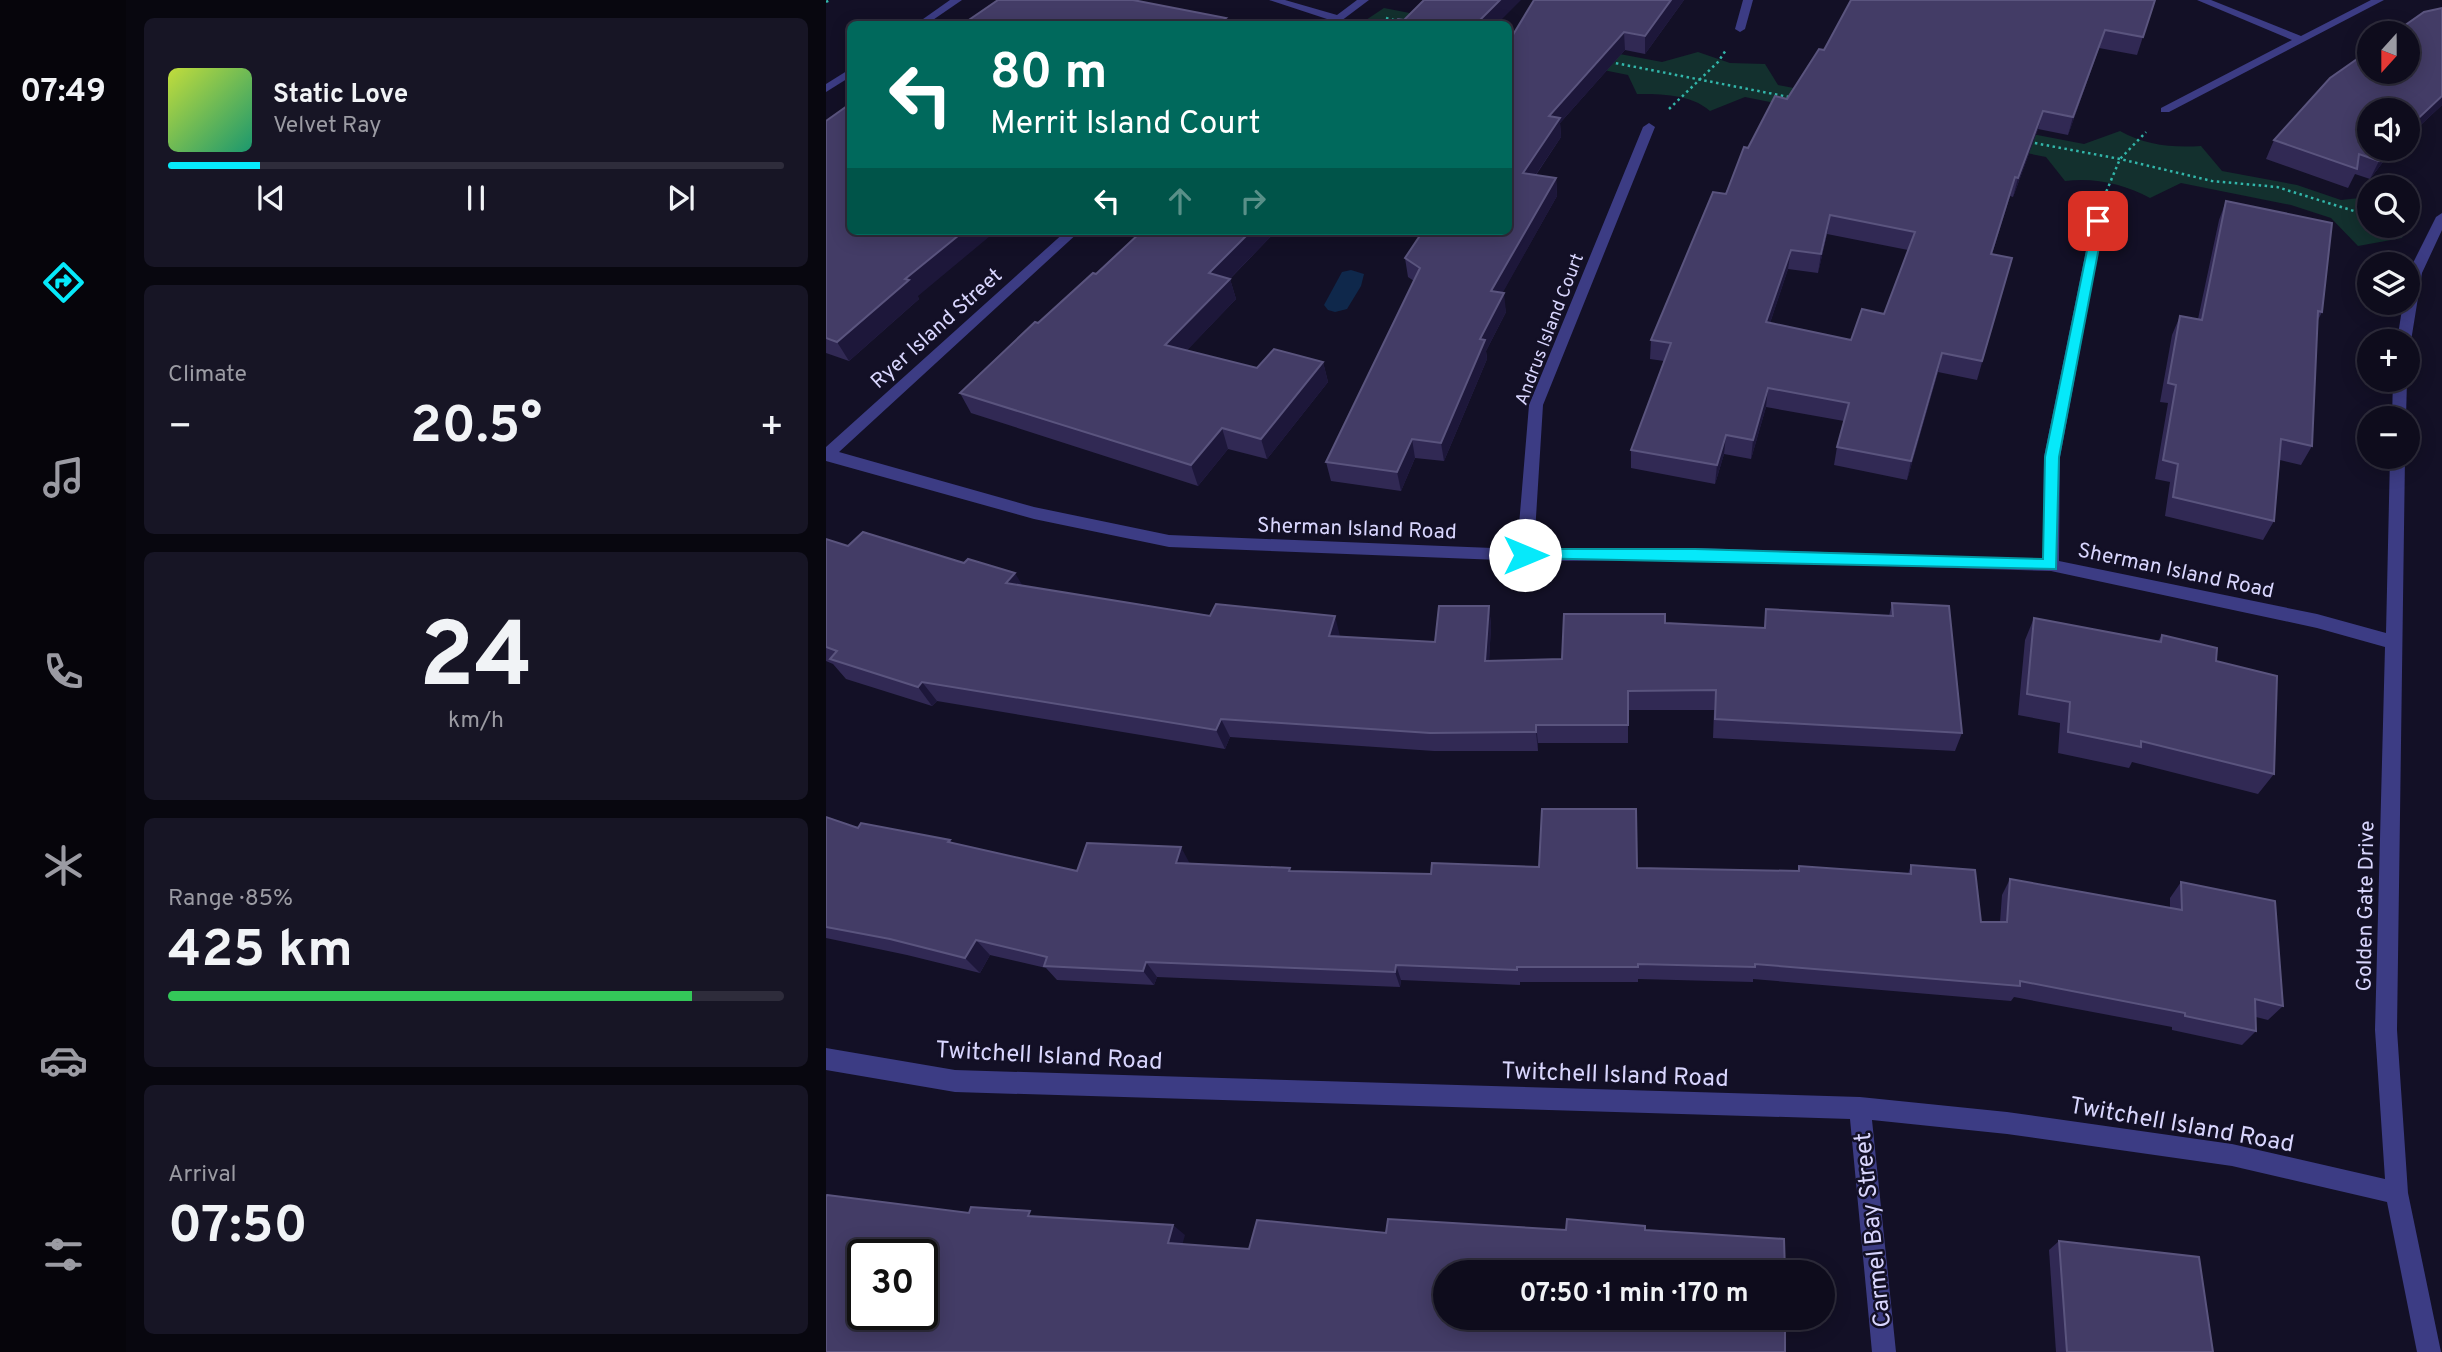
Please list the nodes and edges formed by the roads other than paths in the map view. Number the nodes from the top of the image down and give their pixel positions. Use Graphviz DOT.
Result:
graph roads {
  1 [pos="957,0"];
  2 [pos="1274,0"];
  3 [pos="1364,0"];
  4 [pos="1748,0"];
  5 [pos="2202,0"];
  6 [pos="2379,0"];
  7 [pos="926,21"];
  8 [pos="1332,21"];
  9 [pos="1336,21"];
  10 [pos="1740,29"];
  11 [pos="2299,39"];
  12 [pos="847,74"];
  13 [pos="826,89"];
  14 [pos="2165,110"];
  15 [pos="1649,127"];
  16 [pos="2442,217"];
  17 [pos="2098,221"];
  18 [pos="1070,235"];
  19 [pos="2406,329"];
  20 [pos="827,455"];
  21 [pos="2398,469"];
  22 [pos="1525,555"];
  23 [pos="2051,565"];
  24 [pos="2392,642"];
  25 [pos="826,1059"];
  26 [pos="1860,1108"];
  27 [pos="2397,1193"];
  28 [pos="1884,1352"];
  29 [pos="2429,1352"];
  1 -- 7 [label="street"];
  2 -- 8 [label="street"];
  3 -- 9 [label="street"];
  4 -- 10 [label="street"];
  5 -- 11 [label="street"];
  6 -- 11 [label="street"];
  11 -- 14 [label="street"];
  12 -- 13 [label="street"];
  15 -- 22 [label="street, Andrus Island Court"];
  16 -- 19 [label="street"];
  17 -- 23 [label="street"];
  18 -- 20 [label="street, Ryer Island Street"];
  20 -- 22 [label="street, Sherman Island Road"];
  21 -- 24 [label="street, Golden Gate Drive"];
  22 -- 23 [label="street, Sherman Island Road"];
  23 -- 24 [label="street, Sherman Island Road"];
  24 -- 27 [label="street, Golden Gate Drive"];
  25 -- 26 [label="street, Twitchell Island Road"];
  26 -- 27 [label="street, Twitchell Island Road"];
  26 -- 28 [label="street, Carmel Bay Street"];
  27 -- 29 [label="street, Golden Gate Drive"];
}
